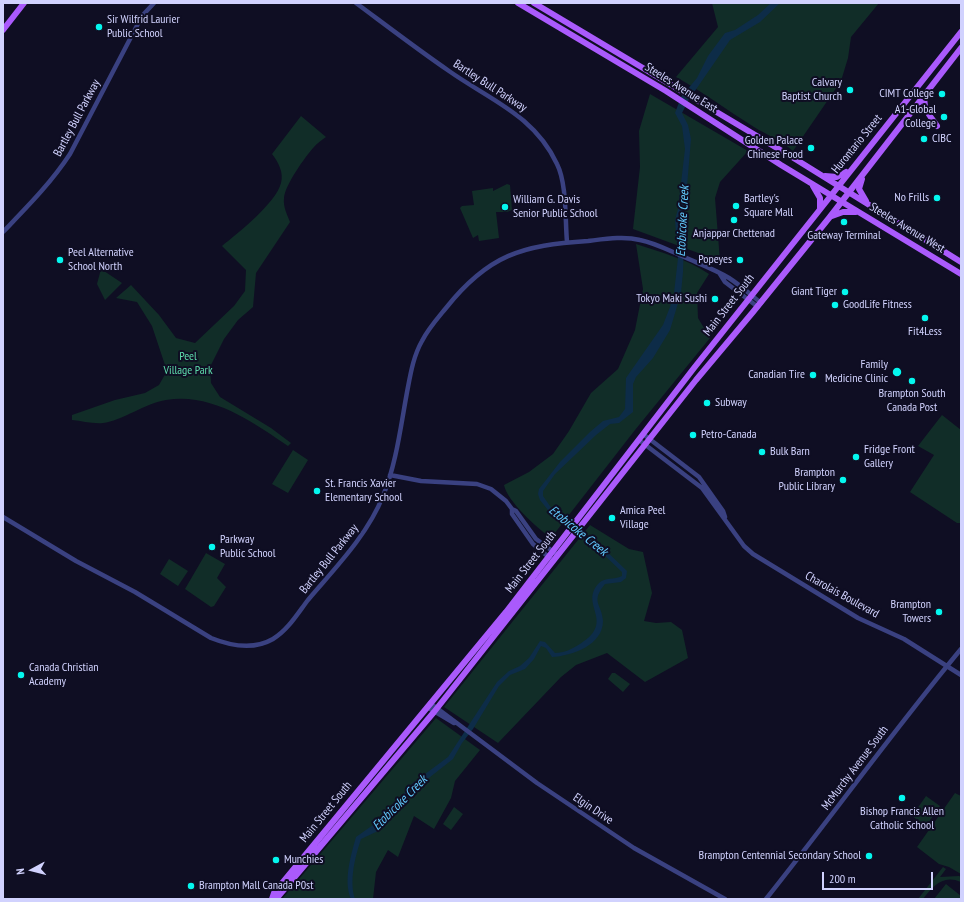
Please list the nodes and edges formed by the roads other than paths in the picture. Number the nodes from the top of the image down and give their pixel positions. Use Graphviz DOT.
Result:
graph roads {
  1 [pos="24,3"];
  2 [pos="154,3"];
  3 [pos="356,3"];
  4 [pos="518,3"];
  5 [pos="534,3"];
  6 [pos="3,30"];
  7 [pos="961,32"];
  8 [pos="961,48"];
  9 [pos="925,95"];
  10 [pos="700,108"];
  11 [pos="936,126"];
  12 [pos="854,166"];
  13 [pos="865,172"];
  14 [pos="817,173"];
  15 [pos="810,182"];
  16 [pos="838,186"];
  17 [pos="848,193"];
  18 [pos="831,195"];
  19 [pos="842,202"];
  20 [pos="870,206"];
  21 [pos="820,210"];
  22 [pos="860,212"];
  23 [pos="828,218"];
  24 [pos="3,232"];
  25 [pos="567,242"];
  26 [pos="939,248"];
  27 [pos="922,250"];
  28 [pos="785,253"];
  29 [pos="795,260"];
  30 [pos="961,262"];
  31 [pos="961,274"];
  32 [pos="750,297"];
  33 [pos="759,305"];
  34 [pos="643,434"];
  35 [pos="639,440"];
  36 [pos="647,442"];
  37 [pos="390,475"];
  38 [pos="3,517"];
  39 [pos="581,520"];
  40 [pos="553,556"];
  41 [pos="961,649"];
  42 [pos="947,666"];
  43 [pos="961,675"];
  44 [pos="429,705"];
  45 [pos="436,710"];
  46 [pos="272,899"];
  47 [pos="276,899"];
  48 [pos="725,899"];
  49 [pos="766,899"];
  1 -- 6 [label="main road"];
  2 -- 24 [label="street, Bartley Bull Parkway"];
  3 -- 25 [label="street, Bartley Bull Parkway"];
  4 -- 10 [label="main road, Steeles Avenue East"];
  5 -- 10 [label="main road, Steeles Avenue East"];
  7 -- 12 [label="main road, Hurontario Street"];
  8 -- 9 [label="main road, Hurontario Street"];
  9 -- 11 [label="main road"];
  9 -- 13 [label="main road, Hurontario Street"];
  10 -- 14 [label="main road, Steeles Avenue East"];
  10 -- 15 [label="main road, Steeles Avenue East"];
  12 -- 14 [label="main road"];
  12 -- 16 [label="main road, Hurontario Street"];
  13 -- 17 [label="main road, Hurontario Street"];
  13 -- 20 [label="main road"];
  14 -- 16 [label="main road, Steeles Avenue East"];
  15 -- 18 [label="main road, Steeles Avenue East"];
  15 -- 21 [label="main road"];
  16 -- 17 [label="main road, Steeles Avenue West"];
  16 -- 18 [label="main road, Hurontario Street"];
  17 -- 19 [label="main road, Hurontario Street"];
  17 -- 20 [label="main road, Steeles Avenue West"];
  18 -- 19 [label="main road, Steeles Avenue West"];
  18 -- 21 [label="main road, Main Street South"];
  19 -- 22 [label="main road, Steeles Avenue West"];
  19 -- 23 [label="main road, Main Street South"];
  20 -- 26 [label="main road, Steeles Avenue West"];
  21 -- 28 [label="main road, Main Street South"];
  22 -- 23 [label="main road"];
  22 -- 27 [label="main road, Steeles Avenue West"];
  23 -- 29 [label="main road, Main Street South"];
  25 -- 32 [label="street, Bartley Bull Parkway"];
  25 -- 37 [label="street, Bartley Bull Parkway"];
  26 -- 27 [label="main road"];
  26 -- 30 [label="main road, Steeles Avenue West"];
  27 -- 31 [label="main road, Steeles Avenue West"];
  28 -- 29 [label="main road"];
  28 -- 32 [label="main road, Main Street South"];
  29 -- 33 [label="main road, Main Street South"];
  32 -- 33 [label="street, Bartley Bull Parkway"];
  32 -- 34 [label="main road, Main Street South"];
  33 -- 36 [label="main road, Main Street South"];
  34 -- 35 [label="main road, Main Street South"];
  34 -- 36 [label="street, Charolais Boulevard"];
  35 -- 36 [label="street, Charolais Boulevard"];
  35 -- 39 [label="main road, Main Street South"];
  36 -- 39 [label="main road, Main Street South"];
  36 -- 42 [label="street, Charolais Boulevard"];
  37 -- 38 [label="street, Bartley Bull Parkway"];
  37 -- 40 [label="street"];
  39 -- 40 [label="main road, Main Street South"];
  40 -- 44 [label="main road, Main Street South"];
  40 -- 45 [label="main road, Main Street South"];
  41 -- 42 [label="street, McMurchy Avenue South"];
  42 -- 43 [label="street, Charolais Boulevard"];
  42 -- 49 [label="street, McMurchy Avenue South"];
  44 -- 45 [label="street, Elgin Drive"];
  44 -- 46 [label="main road, Main Street South"];
  45 -- 47 [label="main road, Main Street South"];
  45 -- 48 [label="street, Elgin Drive"];
}
